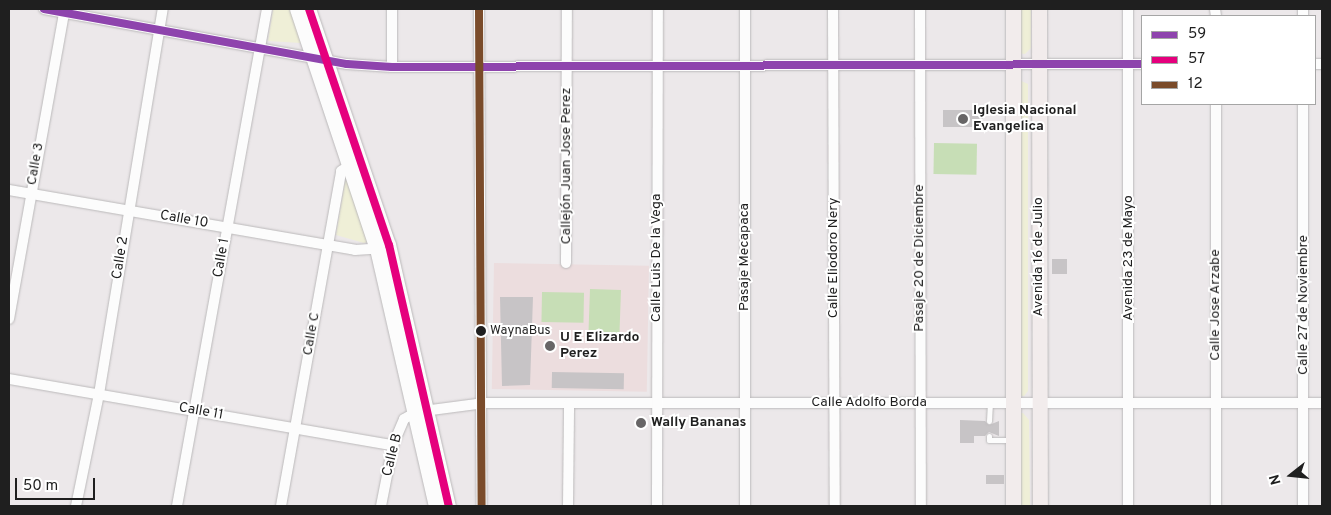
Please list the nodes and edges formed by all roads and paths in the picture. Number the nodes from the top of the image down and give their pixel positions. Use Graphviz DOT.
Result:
graph roads {
  1 [pos="44,9"];
  2 [pos="163,9"];
  3 [pos="267,9"];
  4 [pos="297,9"];
  5 [pos="309,9"];
  6 [pos="392,9"];
  7 [pos="479,9"];
  8 [pos="567,9"];
  9 [pos="658,9"];
  10 [pos="745,9"];
  11 [pos="833,9"];
  12 [pos="920,9"];
  13 [pos="1013,9"];
  14 [pos="1039,9"];
  15 [pos="1128,9"];
  16 [pos="65,10"];
  17 [pos="160,29"];
  18 [pos="260,48"];
  19 [pos="319,59"];
  20 [pos="1013,64"];
  21 [pos="1039,64"];
  22 [pos="1128,64"];
  23 [pos="1141,64"];
  24 [pos="746,65"];
  25 [pos="567,66"];
  26 [pos="658,66"];
  27 [pos="833,66"];
  28 [pos="921,66"];
  29 [pos="392,67"];
  30 [pos="480,67"];
  31 [pos="1216,105"];
  32 [pos="1303,105"];
  33 [pos="349,166"];
  34 [pos="9,190"];
  35 [pos="31,194"];
  36 [pos="129,210"];
  37 [pos="228,227"];
  38 [pos="327,245"];
  39 [pos="383,247"];
  40 [pos="566,263"];
  41 [pos="9,319"];
  42 [pos="9,379"];
  43 [pos="99,394"];
  44 [pos="484,403"];
  45 [pos="569,403"];
  46 [pos="656,403"];
  47 [pos="834,403"];
  48 [pos="920,403"];
  49 [pos="990,403"];
  50 [pos="1013,403"];
  51 [pos="1040,403"];
  52 [pos="1129,403"];
  53 [pos="1216,403"];
  54 [pos="1304,403"];
  55 [pos="1322,403"];
  56 [pos="744,404"];
  57 [pos="196,411"];
  58 [pos="422,411"];
  59 [pos="989,421"];
  60 [pos="296,428"];
  61 [pos="989,436"];
  62 [pos="1013,440"];
  63 [pos="393,445"];
  64 [pos="76,506"];
  65 [pos="178,506"];
  66 [pos="281,506"];
  67 [pos="381,506"];
  68 [pos="436,506"];
  69 [pos="449,506"];
  70 [pos="482,506"];
  71 [pos="568,506"];
  72 [pos="657,506"];
  73 [pos="745,506"];
  74 [pos="835,506"];
  75 [pos="921,506"];
  76 [pos="1013,506"];
  77 [pos="1040,506"];
  78 [pos="1128,506"];
  79 [pos="1216,506"];
  80 [pos="1303,506"];
  1 -- 16 [label="street"];
  2 -- 17 [label="street, Calle 2"];
  3 -- 18 [label="street, Calle 1"];
  4 -- 19 [label="street"];
  5 -- 19 [label="street"];
  6 -- 29 [label="street"];
  7 -- 30 [label="street"];
  8 -- 25 [label="street, Callejón Juan Jose Perez"];
  9 -- 26 [label="street, Calle Luis De la Vega"];
  10 -- 24 [label="street, Pasaje Mecapaca"];
  11 -- 27 [label="street, Calle Eliodoro Nery"];
  12 -- 28 [label="street, Pasaje 20 de Diciembre"];
  13 -- 20 [label="main road, Avenida 16 de Julio"];
  14 -- 21 [label="main road, Avenida 16 de Julio"];
  15 -- 22 [label="street, Avenida 23 de Mayo"];
  16 -- 17 [label="street"];
  16 -- 35 [label="street, Calle 3"];
  17 -- 18 [label="street"];
  17 -- 36 [label="street, Calle 2"];
  18 -- 19 [label="street"];
  18 -- 37 [label="street, Calle 1"];
  19 -- 29 [label="street"];
  19 -- 33 [label="street"];
  19 -- 39 [label="street"];
  20 -- 21 [label="street"];
  20 -- 28 [label="street"];
  20 -- 50 [label="main road, Avenida 16 de Julio"];
  21 -- 22 [label="street"];
  21 -- 51 [label="main road, Avenida 16 de Julio"];
  22 -- 23 [label="street"];
  22 -- 52 [label="street, Avenida 23 de Mayo"];
  24 -- 26 [label="street"];
  24 -- 27 [label="street"];
  24 -- 56 [label="street, Pasaje Mecapaca"];
  25 -- 26 [label="street"];
  25 -- 30 [label="street"];
  25 -- 40 [label="street, Callejón Juan Jose Perez"];
  26 -- 46 [label="street, Calle Luis De la Vega"];
  27 -- 28 [label="street"];
  27 -- 47 [label="street, Calle Eliodoro Nery"];
  28 -- 48 [label="street, Pasaje 20 de Diciembre"];
  29 -- 30 [label="street"];
  30 -- 44 [label="street"];
  31 -- 53 [label="street, Calle Jose Arzabe"];
  32 -- 54 [label="street, Calle 27 de Noviembre"];
  33 -- 38 [label="street, Calle C"];
  33 -- 39 [label="street"];
  34 -- 35 [label="street, Calle 10"];
  35 -- 36 [label="street, Calle 10"];
  35 -- 41 [label="street, Calle 3"];
  36 -- 37 [label="street, Calle 10"];
  36 -- 43 [label="street, Calle 2"];
  37 -- 38 [label="street, Calle 10"];
  37 -- 57 [label="street, Calle 1"];
  38 -- 39 [label="street, Calle 10"];
  38 -- 60 [label="street, Calle C"];
  39 -- 58 [label="street"];
  42 -- 43 [label="street, Calle 11"];
  43 -- 57 [label="street, Calle 11"];
  43 -- 64 [label="street, Calle 2"];
  44 -- 45 [label="street, Calle Adolfo Borda"];
  44 -- 58 [label="street, Calle Adolfo Borda"];
  44 -- 70 [label="street"];
  45 -- 46 [label="street, Calle Adolfo Borda"];
  45 -- 71 [label="street"];
  46 -- 56 [label="street, Calle Adolfo Borda"];
  46 -- 72 [label="street, Calle Luis De la Vega"];
  47 -- 48 [label="street, Calle Adolfo Borda"];
  47 -- 56 [label="street, Calle Adolfo Borda"];
  47 -- 74 [label="street, Calle Eliodoro Nery"];
  48 -- 49 [label="street, Calle Adolfo Borda"];
  48 -- 75 [label="street, Pasaje 20 de Diciembre"];
  49 -- 50 [label="street, Calle Adolfo Borda"];
  49 -- 59 [label="lane"];
  50 -- 51 [label="street, Calle Adolfo Borda"];
  50 -- 62 [label="main road, Avenida 16 de Julio"];
  51 -- 52 [label="street, Calle Adolfo Borda"];
  51 -- 77 [label="main road, Avenida 16 de Julio"];
  52 -- 53 [label="street, Calle Adolfo Borda"];
  52 -- 78 [label="street, Avenida 23 de Mayo"];
  53 -- 54 [label="street, Calle Adolfo Borda"];
  53 -- 79 [label="street, Calle Jose Arzabe"];
  54 -- 55 [label="street, Calle Adolfo Borda"];
  54 -- 80 [label="street, Calle 27 de Noviembre"];
  56 -- 73 [label="street, Pasaje Mecapaca"];
  57 -- 60 [label="street, Calle 11"];
  57 -- 65 [label="street, Calle 1"];
  58 -- 63 [label="street, Calle B"];
  58 -- 68 [label="street"];
  58 -- 69 [label="street"];
  60 -- 63 [label="street, Calle 11"];
  60 -- 66 [label="street, Calle C"];
  61 -- 62 [label="lane"];
  62 -- 76 [label="main road, Avenida 16 de Julio"];
  63 -- 67 [label="street, Calle B"];
}
